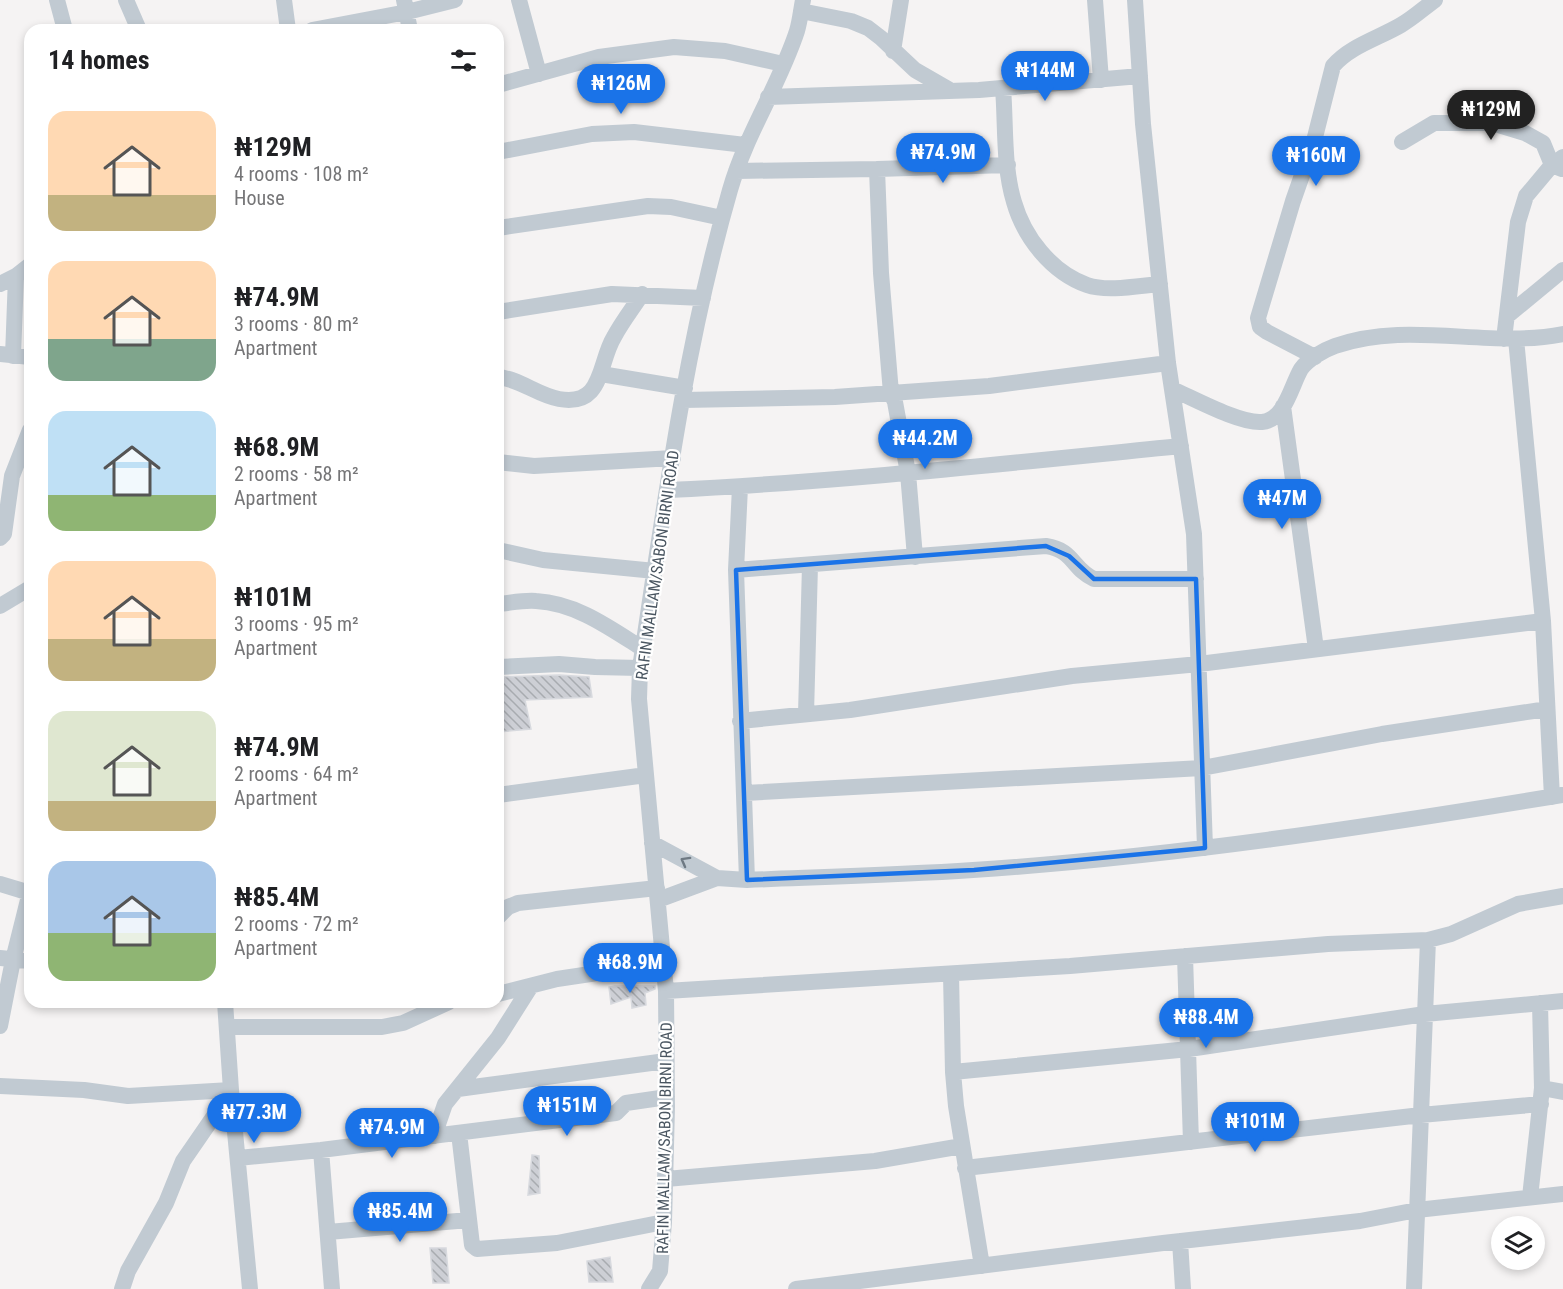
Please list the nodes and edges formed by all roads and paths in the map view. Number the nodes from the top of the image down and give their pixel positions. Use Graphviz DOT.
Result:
graph roads {
  1 [pos="57,0"];
  2 [pos="126,0"];
  3 [pos="284,0"];
  4 [pos="455,0"];
  5 [pos="519,0"];
  6 [pos="901,0"];
  7 [pos="1095,0"];
  8 [pos="1135,0"];
  9 [pos="1435,0"];
  10 [pos="405,6"];
  11 [pos="802,6"];
  12 [pos="63,24"];
  13 [pos="136,24"];
  14 [pos="287,24"];
  15 [pos="335,24"];
  16 [pos="409,24"];
  17 [pos="893,51"];
  18 [pos="783,64"];
  19 [pos="539,74"];
  20 [pos="1140,76"];
  21 [pos="1101,80"];
  22 [pos="504,84"];
  23 [pos="1004,88"];
  24 [pos="949,90"];
  25 [pos="768,97"];
  26 [pos="1402,142"];
  27 [pos="745,145"];
  28 [pos="504,151"];
  29 [pos="1559,164"];
  30 [pos="1008,165"];
  31 [pos="877,169"];
  32 [pos="736,171"];
  33 [pos="722,219"];
  34 [pos="504,227"];
  35 [pos="24,270"];
  36 [pos="1563,270"];
  37 [pos="16,276"];
  38 [pos="0,284"];
  39 [pos="1160,285"];
  40 [pos="642,294"];
  41 [pos="703,298"];
  42 [pos="504,311"];
  43 [pos="1507,316"];
  44 [pos="1563,334"];
  45 [pos="1510,339"];
  46 [pos="6,355"];
  47 [pos="24,356"];
  48 [pos="1315,357"];
  49 [pos="1168,363"];
  50 [pos="601,374"];
  51 [pos="504,378"];
  52 [pos="1172,388"];
  53 [pos="891,393"];
  54 [pos="684,394"];
  55 [pos="1283,406"];
  56 [pos="24,445"];
  57 [pos="1181,446"];
  58 [pos="673,458"];
  59 [pos="504,463"];
  60 [pos="908,473"];
  61 [pos="740,487"];
  62 [pos="668,490"];
  63 [pos="0,538"];
  64 [pos="504,551"];
  65 [pos="915,557"];
  66 [pos="810,565"];
  67 [pos="736,570"];
  68 [pos="655,571"];
  69 [pos="1196,579"];
  70 [pos="24,592"];
  71 [pos="504,604"];
  72 [pos="0,606"];
  73 [pos="1543,621"];
  74 [pos="643,649"];
  75 [pos="1316,649"];
  76 [pos="1199,664"];
  77 [pos="504,667"];
  78 [pos="640,668"];
  79 [pos="1547,709"];
  80 [pos="806,714"];
  81 [pos="740,721"];
  82 [pos="1202,768"];
  83 [pos="646,775"];
  84 [pos="745,793"];
  85 [pos="504,794"];
  86 [pos="1557,796"];
  87 [pos="652,843"];
  88 [pos="1205,848"];
  89 [pos="717,879"];
  90 [pos="747,880"];
  91 [pos="0,884"];
  92 [pos="657,894"];
  93 [pos="24,896"];
  94 [pos="1563,896"];
  95 [pos="504,911"];
  96 [pos="24,919"];
  97 [pos="1428,940"];
  98 [pos="1185,956"];
  99 [pos="14,960"];
  100 [pos="664,963"];
  101 [pos="951,974"];
  102 [pos="531,986"];
  103 [pos="666,990"];
  104 [pos="504,993"];
  105 [pos="1563,1001"];
  106 [pos="1540,1003"];
  107 [pos="225,1008"];
  108 [pos="436,1008"];
  109 [pos="1425,1014"];
  110 [pos="0,1026"];
  111 [pos="227,1027"];
  112 [pos="1189,1049"];
  113 [pos="666,1061"];
  114 [pos="953,1072"];
  115 [pos="0,1086"];
  116 [pos="458,1089"];
  117 [pos="229,1090"];
  118 [pos="1563,1092"];
  119 [pos="1541,1096"];
  120 [pos="667,1097"];
  121 [pos="1420,1115"];
  122 [pos="459,1133"];
  123 [pos="434,1136"];
  124 [pos="1191,1142"];
  125 [pos="962,1146"];
  126 [pos="321,1150"];
  127 [pos="238,1158"];
  128 [pos="965,1167"];
  129 [pos="666,1179"];
  130 [pos="1563,1194"];
  131 [pos="1530,1197"];
  132 [pos="1417,1210"];
  133 [pos="469,1220"];
  134 [pos="664,1222"];
  135 [pos="327,1232"];
  136 [pos="1180,1241"];
  137 [pos="982,1266"];
  138 [pos="122,1289"];
  139 [pos="250,1289"];
  140 [pos="332,1289"];
  141 [pos="649,1289"];
  142 [pos="796,1289"];
  143 [pos="1183,1289"];
  144 [pos="1414,1289"];
  1 -- 12 [label="street"];
  2 -- 13 [label="street"];
  3 -- 14 [label="street"];
  4 -- 10 [label="street"];
  5 -- 19 [label="street"];
  6 -- 17 [label="street"];
  7 -- 21 [label="street"];
  8 -- 20 [label="street"];
  9 -- 48 [label="street"];
  10 -- 15 [label="street"];
  10 -- 16 [label="street"];
  11 -- 17 [label="street"];
  11 -- 18 [label="street, RAFIN MALLAM/SABON BIRNI ROAD"];
  17 -- 24 [label="street"];
  18 -- 19 [label="street"];
  18 -- 25 [label="street, RAFIN MALLAM/SABON BIRNI ROAD"];
  19 -- 22 [label="street"];
  20 -- 21 [label="street"];
  20 -- 39 [label="street"];
  21 -- 23 [label="street"];
  23 -- 24 [label="street"];
  23 -- 30 [label="street"];
  24 -- 25 [label="street"];
  25 -- 27 [label="street, RAFIN MALLAM/SABON BIRNI ROAD"];
  26 -- 29 [label="street"];
  27 -- 28 [label="street"];
  27 -- 32 [label="street, RAFIN MALLAM/SABON BIRNI ROAD"];
  29 -- 43 [label="street"];
  30 -- 31 [label="street"];
  30 -- 39 [label="street"];
  31 -- 32 [label="street"];
  31 -- 53 [label="street"];
  32 -- 33 [label="street, RAFIN MALLAM/SABON BIRNI ROAD"];
  33 -- 34 [label="street"];
  33 -- 41 [label="street, RAFIN MALLAM/SABON BIRNI ROAD"];
  35 -- 37 [label="street"];
  36 -- 43 [label="street"];
  37 -- 38 [label="street"];
  37 -- 46 [label="street"];
  39 -- 49 [label="street"];
  40 -- 41 [label="street"];
  40 -- 42 [label="street"];
  40 -- 50 [label="street"];
  41 -- 54 [label="street, RAFIN MALLAM/SABON BIRNI ROAD"];
  43 -- 45 [label="street"];
  44 -- 45 [label="street"];
  45 -- 48 [label="street"];
  45 -- 73 [label="street"];
  46 -- 47 [label="street"];
  48 -- 55 [label="street"];
  49 -- 52 [label="street"];
  49 -- 53 [label="street"];
  50 -- 51 [label="street"];
  50 -- 54 [label="street"];
  52 -- 55 [label="street"];
  52 -- 57 [label="street"];
  53 -- 54 [label="street"];
  53 -- 60 [label="street"];
  54 -- 58 [label="street, RAFIN MALLAM/SABON BIRNI ROAD"];
  55 -- 75 [label="street"];
  56 -- 63 [label="street"];
  57 -- 60 [label="street"];
  57 -- 69 [label="street"];
  58 -- 59 [label="street"];
  58 -- 62 [label="street, RAFIN MALLAM/SABON BIRNI ROAD"];
  60 -- 61 [label="street"];
  60 -- 65 [label="street"];
  61 -- 62 [label="street"];
  61 -- 67 [label="street"];
  62 -- 68 [label="street, RAFIN MALLAM/SABON BIRNI ROAD"];
  64 -- 68 [label="street"];
  65 -- 66 [label="street"];
  65 -- 69 [label="street"];
  66 -- 67 [label="street"];
  66 -- 80 [label="street"];
  67 -- 81 [label="street"];
  68 -- 74 [label="street, RAFIN MALLAM/SABON BIRNI ROAD"];
  69 -- 76 [label="street"];
  70 -- 72 [label="street"];
  71 -- 74 [label="street"];
  73 -- 75 [label="street"];
  73 -- 79 [label="street"];
  74 -- 78 [label="street, RAFIN MALLAM/SABON BIRNI ROAD"];
  75 -- 76 [label="street"];
  76 -- 80 [label="street"];
  76 -- 82 [label="street"];
  77 -- 78 [label="street"];
  78 -- 83 [label="street, RAFIN MALLAM/SABON BIRNI ROAD"];
  79 -- 82 [label="street"];
  79 -- 86 [label="street"];
  80 -- 81 [label="street"];
  81 -- 84 [label="street"];
  82 -- 84 [label="street"];
  82 -- 88 [label="street"];
  83 -- 85 [label="street"];
  83 -- 87 [label="street, RAFIN MALLAM/SABON BIRNI ROAD"];
  84 -- 90 [label="street"];
  86 -- 88 [label="street"];
  89 -- 87 [label="street, one-way"];
  87 -- 92 [label="street, RAFIN MALLAM/SABON BIRNI ROAD"];
  88 -- 90 [label="street"];
  89 -- 90 [label="street"];
  89 -- 92 [label="street"];
  91 -- 93 [label="street"];
  92 -- 95 [label="street"];
  92 -- 100 [label="street, RAFIN MALLAM/SABON BIRNI ROAD"];
  94 -- 97 [label="street"];
  96 -- 99 [label="street"];
  97 -- 98 [label="street"];
  97 -- 109 [label="street"];
  98 -- 101 [label="street"];
  98 -- 112 [label="street"];
  99 -- 110 [label="street"];
  100 -- 102 [label="street"];
  100 -- 103 [label="street, RAFIN MALLAM/SABON BIRNI ROAD"];
  101 -- 103 [label="street"];
  101 -- 114 [label="street"];
  102 -- 104 [label="street"];
  102 -- 116 [label="street"];
  103 -- 113 [label="street, RAFIN MALLAM/SABON BIRNI ROAD"];
  105 -- 106 [label="street"];
  106 -- 109 [label="street"];
  106 -- 119 [label="street"];
  107 -- 111 [label="street"];
  108 -- 111 [label="street"];
  109 -- 112 [label="street"];
  109 -- 121 [label="street"];
  111 -- 117 [label="street"];
  112 -- 114 [label="street"];
  112 -- 124 [label="street"];
  113 -- 116 [label="street"];
  113 -- 120 [label="street, RAFIN MALLAM/SABON BIRNI ROAD"];
  114 -- 125 [label="street"];
  115 -- 117 [label="street"];
  116 -- 123 [label="street"];
  117 -- 127 [label="street"];
  117 -- 138 [label="street"];
  118 -- 119 [label="street"];
  119 -- 121 [label="street"];
  119 -- 131 [label="street"];
  120 -- 122 [label="street"];
  120 -- 129 [label="street, RAFIN MALLAM/SABON BIRNI ROAD"];
  121 -- 124 [label="street"];
  121 -- 132 [label="street"];
  122 -- 123 [label="street"];
  122 -- 133 [label="street"];
  123 -- 126 [label="street"];
  124 -- 128 [label="street"];
  125 -- 128 [label="street"];
  125 -- 129 [label="street"];
  126 -- 127 [label="street"];
  126 -- 135 [label="street"];
  127 -- 139 [label="street"];
  128 -- 137 [label="street"];
  129 -- 134 [label="street, RAFIN MALLAM/SABON BIRNI ROAD"];
  130 -- 131 [label="street"];
  131 -- 132 [label="street"];
  132 -- 136 [label="street"];
  132 -- 144 [label="street"];
  133 -- 134 [label="street"];
  133 -- 135 [label="street"];
  134 -- 141 [label="street, RAFIN MALLAM/SABON BIRNI ROAD"];
  135 -- 140 [label="street"];
  136 -- 137 [label="street"];
  136 -- 143 [label="street"];
  137 -- 142 [label="street"];
}
